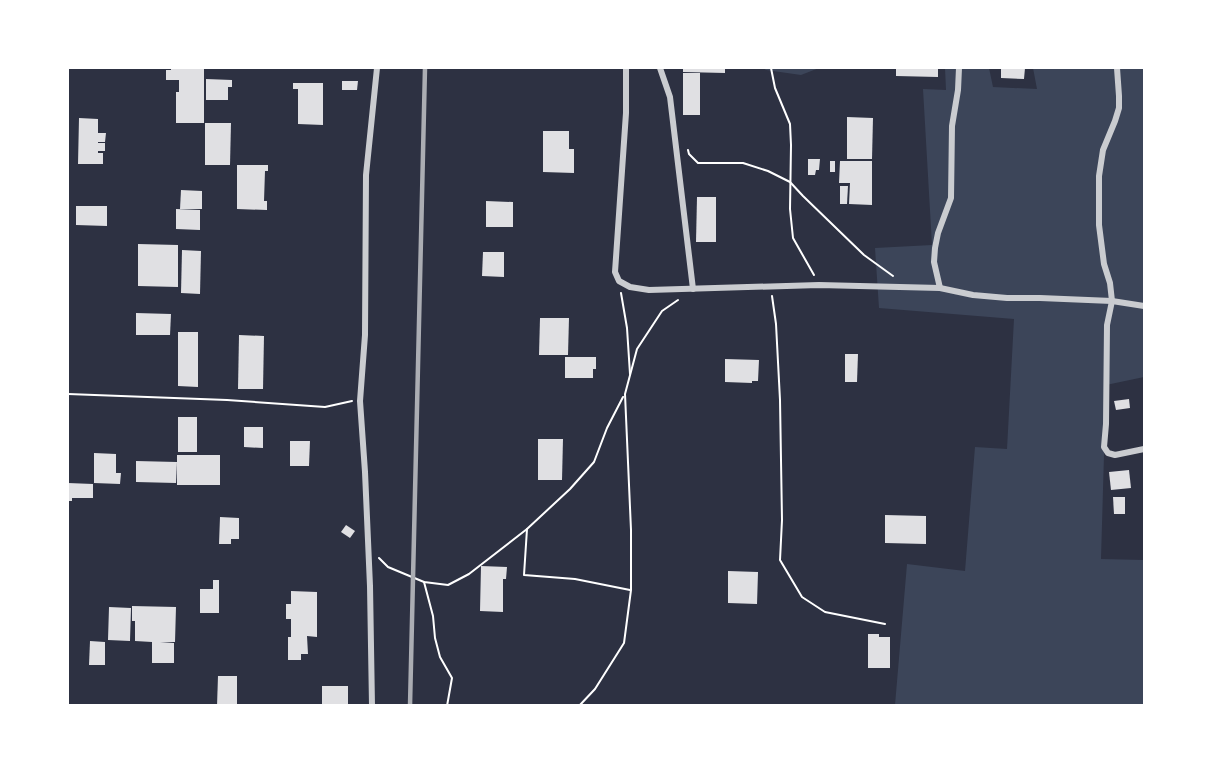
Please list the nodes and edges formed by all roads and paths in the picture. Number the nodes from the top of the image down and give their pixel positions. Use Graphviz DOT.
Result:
graph roads {
  1 [pos="377,68"];
  2 [pos="626,68"];
  3 [pos="660,68"];
  4 [pos="771,68"];
  5 [pos="959,68"];
  6 [pos="1117,68"];
  7 [pos="687,148"];
  8 [pos="790,182"];
  9 [pos="619,281"];
  10 [pos="819,285"];
  11 [pos="771,287"];
  12 [pos="906,287"];
  13 [pos="940,288"];
  14 [pos="693,289"];
  15 [pos="1112,301"];
  16 [pos="1144,306"];
  17 [pos="630,376"];
  18 [pos="68,394"];
  19 [pos="625,394"];
  20 [pos="360,401"];
  21 [pos="1144,448"];
  22 [pos="527,529"];
  23 [pos="369,547"];
  24 [pos="424,582"];
  25 [pos="631,590"];
  26 [pos="885,624"];
  27 [pos="372,705"];
  28 [pos="447,705"];
  29 [pos="579,705"];
  1 -- 20 [label="street"];
  2 -- 9 [label="street"];
  3 -- 14 [label="street"];
  4 -- 8 [label="path"];
  5 -- 13 [label="street"];
  6 -- 15 [label="street"];
  7 -- 8 [label="path"];
  8 -- 10 [label="path"];
  8 -- 12 [label="path"];
  9 -- 14 [label="street"];
  9 -- 17 [label="path"];
  10 -- 11 [label="street"];
  10 -- 12 [label="street"];
  11 -- 14 [label="street"];
  11 -- 26 [label="path"];
  12 -- 13 [label="street"];
  13 -- 15 [label="street"];
  14 -- 17 [label="path"];
  15 -- 16 [label="street"];
  15 -- 21 [label="street"];
  17 -- 19 [label="path"];
  18 -- 20 [label="path"];
  19 -- 22 [label="path"];
  19 -- 25 [label="path"];
  20 -- 23 [label="street"];
  22 -- 24 [label="path"];
  22 -- 25 [label="path"];
  23 -- 24 [label="path"];
  23 -- 27 [label="street"];
  24 -- 28 [label="path"];
  25 -- 29 [label="path"];
}
